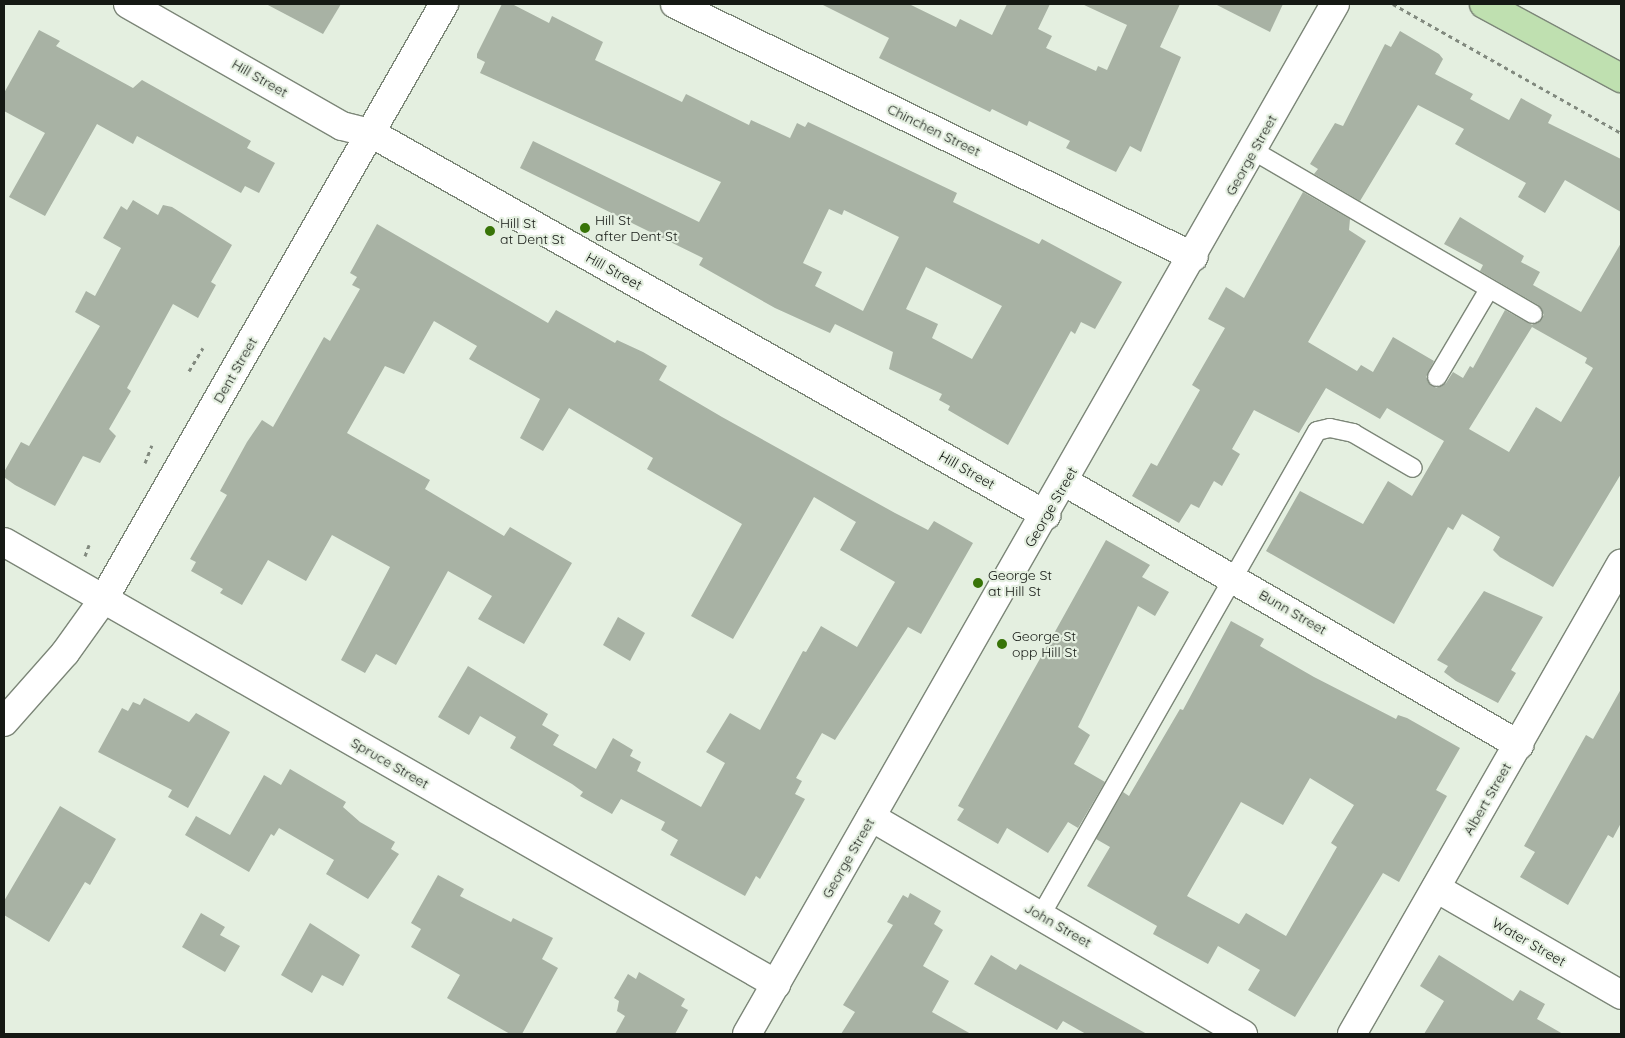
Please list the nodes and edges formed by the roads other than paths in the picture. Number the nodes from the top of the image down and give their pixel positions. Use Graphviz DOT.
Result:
graph roads {
  1 [pos="128,4"];
  2 [pos="444,4"];
  3 [pos="675,4"];
  4 [pos="1336,4"];
  5 [pos="1484,4"];
  6 [pos="1621,78"];
  7 [pos="371,133"];
  8 [pos="1254,151"];
  9 [pos="1194,257"];
  10 [pos="1489,289"];
  11 [pos="1532,314"];
  12 [pos="1437,377"];
  13 [pos="1413,468"];
  14 [pos="1065,482"];
  15 [pos="1046,515"];
  16 [pos="4,542"];
  17 [pos="1621,564"];
  18 [pos="1234,578"];
  19 [pos="103,600"];
  20 [pos="4,722"];
  21 [pos="1519,745"];
  22 [pos="870,818"];
  23 [pos="1436,888"];
  24 [pos="1042,915"];
  25 [pos="776,984"];
  26 [pos="1621,995"];
  27 [pos="747,1034"];
  28 [pos="1244,1034"];
  29 [pos="1352,1034"];
  1 -- 7 [label="street, Hill Street"];
  2 -- 7 [label="street, Dent Street"];
  3 -- 9 [label="street, Chinchen Street"];
  4 -- 8 [label="street, George Street"];
  5 -- 6 [label="highway"];
  7 -- 15 [label="street, Hill Street"];
  7 -- 19 [label="street, Dent Street"];
  8 -- 9 [label="street, George Street"];
  8 -- 10 [label="lane"];
  9 -- 14 [label="street, George Street"];
  10 -- 11 [label="lane"];
  10 -- 12 [label="lane"];
  13 -- 18 [label="lane"];
  14 -- 15 [label="street, George Street"];
  14 -- 18 [label="street, Bunn Street"];
  15 -- 22 [label="street, George Street"];
  16 -- 19 [label="street, Spruce Street"];
  17 -- 21 [label="street, Albert Street"];
  18 -- 21 [label="street, Bunn Street"];
  18 -- 24 [label="lane"];
  19 -- 20 [label="street, Dent Street"];
  19 -- 25 [label="street, Spruce Street"];
  21 -- 23 [label="street, Albert Street"];
  22 -- 24 [label="street, John Street"];
  22 -- 25 [label="street, George Street"];
  23 -- 26 [label="street, Water Street"];
  23 -- 29 [label="street, Albert Street"];
  24 -- 28 [label="street, John Street"];
  25 -- 27 [label="street, George Street"];
}
